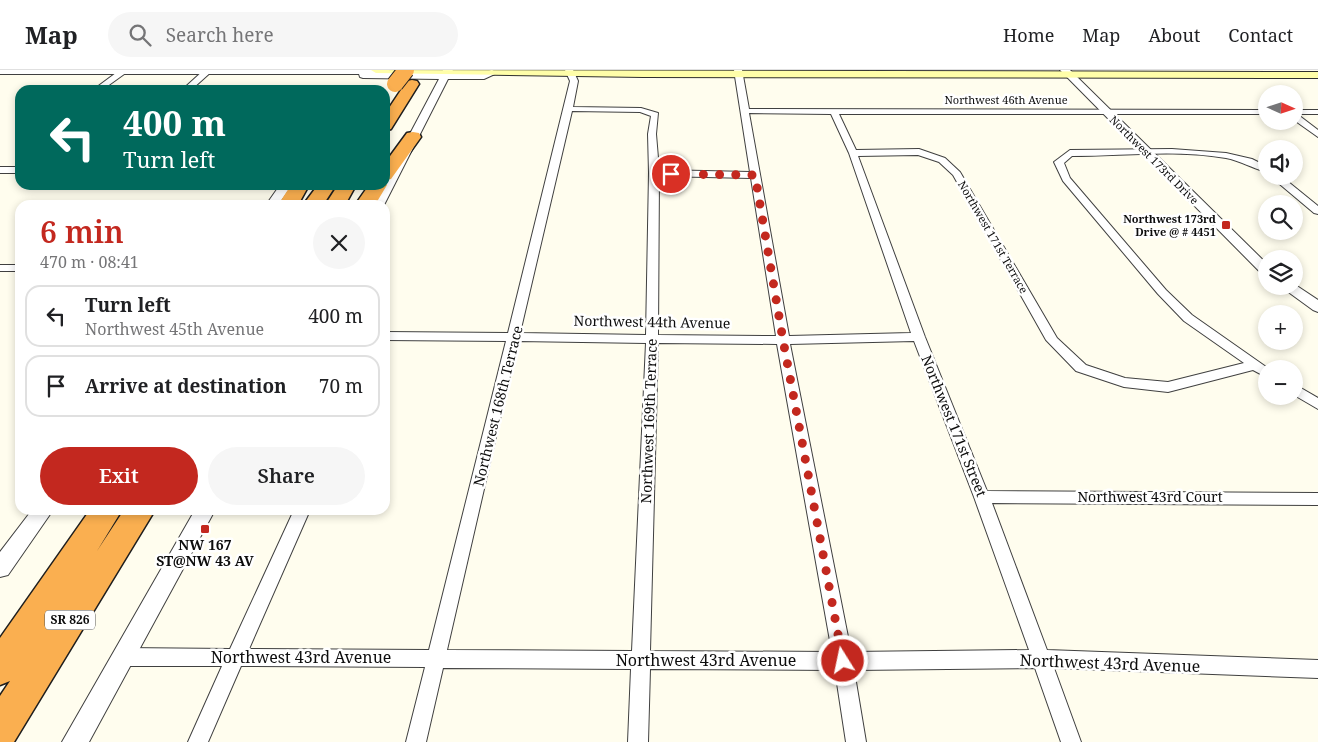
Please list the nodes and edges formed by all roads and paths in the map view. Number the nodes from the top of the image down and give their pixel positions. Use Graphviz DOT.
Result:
graph roads {
  1 [pos="232,70"];
  2 [pos="422,70"];
  3 [pos="208,71"];
  4 [pos="1,72"];
  5 [pos="123,72"];
  6 [pos="243,72"];
  7 [pos="375,72"];
  8 [pos="447,72"];
  9 [pos="570,72"];
  10 [pos="643,72"];
  11 [pos="739,72"];
  12 [pos="1067,72"];
  13 [pos="1318,75"];
  14 [pos="409,77"];
  15 [pos="104,85"];
  16 [pos="192,85"];
  17 [pos="366,85"];
  18 [pos="390,92"];
  19 [pos="568,109"];
  20 [pos="834,111"];
  21 [pos="746,112"];
  22 [pos="1104,112"];
  23 [pos="1258,112"];
  24 [pos="1303,112"];
  25 [pos="1318,112"];
  26 [pos="390,116"];
  27 [pos="1303,123"];
  28 [pos="1318,134"];
  29 [pos="413,137"];
  30 [pos="1147,152"];
  31 [pos="852,153"];
  32 [pos="1258,166"];
  33 [pos="390,168"];
  34 [pos="0,170"];
  35 [pos="15,170"];
  36 [pos="654,173"];
  37 [pos="755,175"];
  38 [pos="390,183"];
  39 [pos="1286,185"];
  40 [pos="1318,211"];
  41 [pos="1258,262"];
  42 [pos="0,268"];
  43 [pos="15,268"];
  44 [pos="1300,295"];
  45 [pos="1318,307"];
  46 [pos="390,336"];
  47 [pos="515,337"];
  48 [pos="919,338"];
  49 [pos="652,339"];
  50 [pos="783,340"];
  51 [pos="1258,368"];
  52 [pos="1258,369"];
  53 [pos="1303,395"];
  54 [pos="1318,404"];
  55 [pos="982,497"];
  56 [pos="1318,499"];
  57 [pos="39,515"];
  58 [pos="104,515"];
  59 [pos="137,515"];
  60 [pos="202,515"];
  61 [pos="300,515"];
  62 [pos="0,568"];
  63 [pos="235,656"];
  64 [pos="123,657"];
  65 [pos="436,658"];
  66 [pos="640,660"];
  67 [pos="1040,660"];
  68 [pos="843,661"];
  69 [pos="0,668"];
  70 [pos="1318,670"];
  71 [pos="0,730"];
  72 [pos="75,742"];
  73 [pos="198,742"];
  74 [pos="416,742"];
  75 [pos="638,742"];
  76 [pos="856,742"];
  77 [pos="1071,742"];
  1 -- 6 [label="street"];
  2 -- 14 [label="highway"];
  3 -- 5 [label="street"];
  3 -- 6 [label="street"];
  3 -- 16 [label="street"];
  4 -- 5 [label="street"];
  5 -- 15 [label="street"];
  6 -- 7 [label="street"];
  7 -- 8 [label="main road"];
  7 -- 17 [label="street"];
  8 -- 9 [label="main road"];
  8 -- 29 [label="street"];
  9 -- 10 [label="main road"];
  9 -- 19 [label="street, Northwest 168th Terrace"];
  10 -- 11 [label="main road"];
  11 -- 12 [label="main road"];
  11 -- 21 [label="street"];
  12 -- 13 [label="main road"];
  12 -- 22 [label="street, Northwest 173rd Drive"];
  14 -- 18 [label="highway, bridge"];
  14 -- 26 [label="highway"];
  19 -- 36 [label="street, Northwest 169th Terrace"];
  19 -- 47 [label="street, Northwest 168th Terrace"];
  20 -- 21 [label="street, Northwest 46th Avenue"];
  20 -- 22 [label="street, Northwest 46th Avenue"];
  20 -- 31 [label="street, Northwest 171st Street"];
  21 -- 37 [label="street"];
  22 -- 23 [label="street, Northwest 46th Avenue"];
  22 -- 30 [label="street, Northwest 173rd Drive"];
  24 -- 25 [label="street"];
  27 -- 28 [label="street"];
  29 -- 33 [label="highway"];
  29 -- 38 [label="street"];
  30 -- 32 [label="street"];
  30 -- 41 [label="street, Northwest 173rd Drive"];
  30 -- 51 [label="street"];
  31 -- 48 [label="street, Northwest 171st Street"];
  31 -- 52 [label="street, Northwest 171st Terrace"];
  34 -- 35 [label="street"];
  36 -- 37 [label="street"];
  36 -- 49 [label="street, Northwest 169th Terrace"];
  37 -- 50 [label="street"];
  39 -- 40 [label="street"];
  42 -- 43 [label="street"];
  44 -- 45 [label="street"];
  46 -- 47 [label="street, Northwest 44th Avenue"];
  47 -- 49 [label="street, Northwest 44th Avenue"];
  47 -- 65 [label="street, Northwest 168th Terrace"];
  48 -- 50 [label="street, Northwest 44th Avenue"];
  48 -- 55 [label="street, Northwest 171st Street"];
  49 -- 50 [label="street, Northwest 44th Avenue"];
  49 -- 66 [label="street, Northwest 169th Terrace"];
  50 -- 68 [label="street"];
  53 -- 54 [label="street"];
  55 -- 56 [label="street, Northwest 43rd Court"];
  55 -- 67 [label="street, Northwest 171st Street"];
  57 -- 62 [label="street"];
  58 -- 69 [label="highway, SR 826"];
  59 -- 71 [label="highway, SR 826"];
  60 -- 64 [label="street"];
  61 -- 63 [label="street"];
  63 -- 64 [label="street, Northwest 43rd Avenue"];
  63 -- 65 [label="street, Northwest 43rd Avenue"];
  63 -- 73 [label="street"];
  64 -- 72 [label="street"];
  65 -- 66 [label="street, Northwest 43rd Avenue"];
  65 -- 74 [label="street, Northwest 168th Terrace"];
  66 -- 68 [label="street, Northwest 43rd Avenue"];
  66 -- 75 [label="street, Northwest 169th Terrace"];
  67 -- 68 [label="street, Northwest 43rd Avenue"];
  67 -- 70 [label="street, Northwest 43rd Avenue"];
  67 -- 77 [label="street, Northwest 171st Street"];
  68 -- 76 [label="street"];
}
